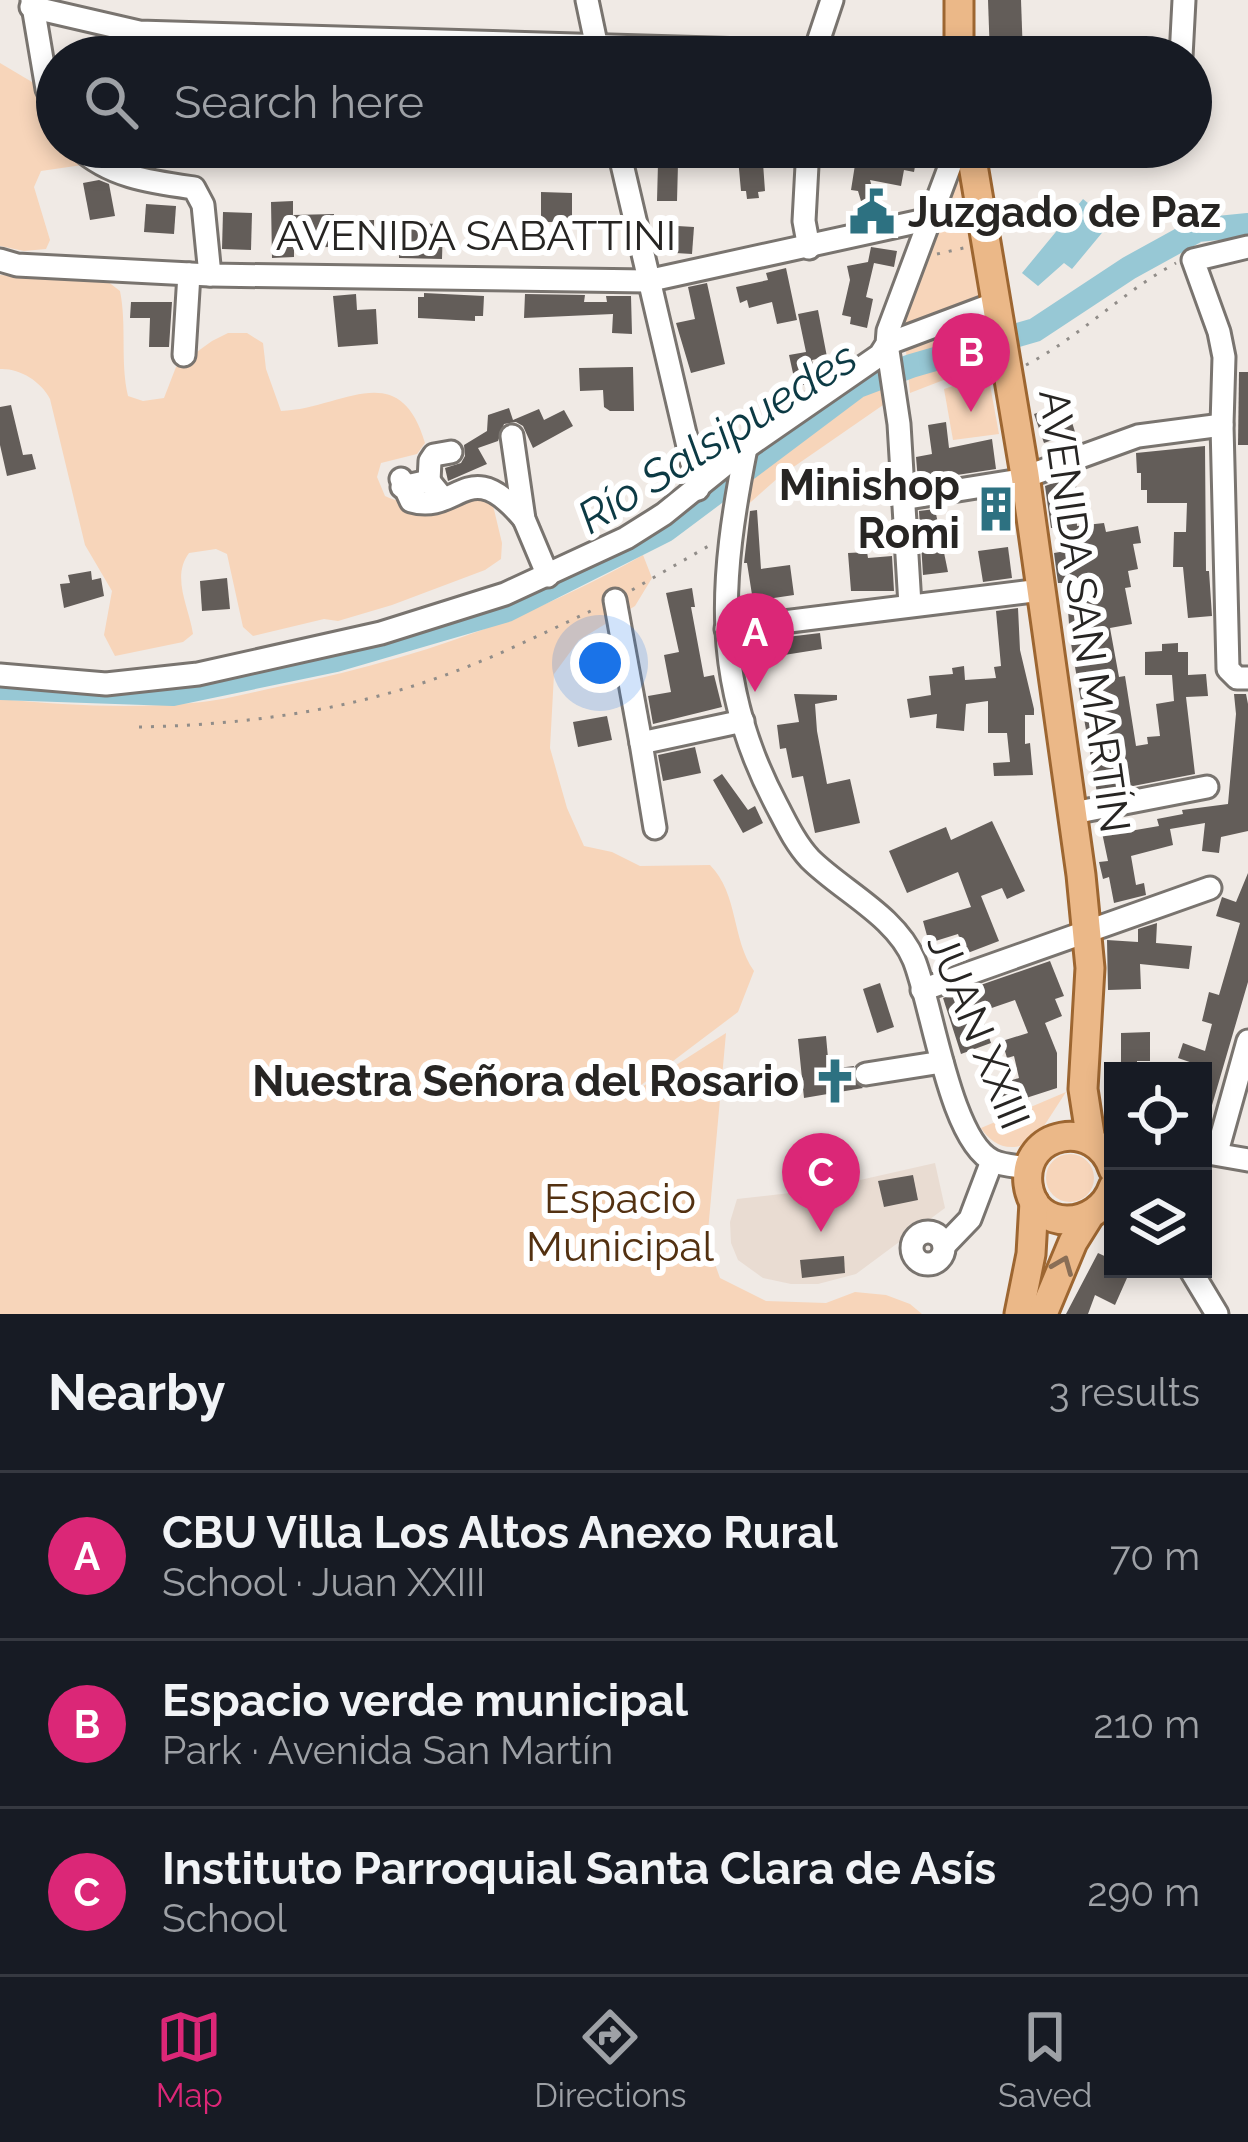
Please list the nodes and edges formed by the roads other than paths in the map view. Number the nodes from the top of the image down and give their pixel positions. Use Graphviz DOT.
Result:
graph roads {
  1 [pos="587,0"];
  2 [pos="832,0"];
  3 [pos="958,0"];
  4 [pos="1184,0"];
  5 [pos="32,3"];
  6 [pos="38,36"];
  7 [pos="231,36"];
  8 [pos="595,36"];
  9 [pos="820,36"];
  10 [pos="959,36"];
  11 [pos="1182,36"];
  12 [pos="107,168"];
  13 [pos="623,168"];
  14 [pos="807,168"];
  15 [pos="949,168"];
  16 [pos="974,168"];
  17 [pos="930,219"];
  18 [pos="1248,247"];
  19 [pos="809,248"];
  20 [pos="6,263"];
  21 [pos="200,274"];
  22 [pos="647,281"];
  23 [pos="996,303"];
  24 [pos="889,353"];
  25 [pos="184,355"];
  26 [pos="1224,357"];
  27 [pos="1248,357"];
  28 [pos="1222,425"];
  29 [pos="512,436"];
  30 [pos="451,452"];
  31 [pos="746,452"];
  32 [pos="1024,475"];
  33 [pos="401,483"];
  34 [pos="435,489"];
  35 [pos="698,489"];
  36 [pos="902,499"];
  37 [pos="524,519"];
  38 [pos="548,576"];
  39 [pos="1041,590"];
  40 [pos="615,600"];
  41 [pos="910,605"];
  42 [pos="726,628"];
  43 [pos="0,675"];
  44 [pos="1242,678"];
  45 [pos="742,721"];
  46 [pos="641,743"];
  47 [pos="1208,787"];
  48 [pos="1073,813"];
  49 [pos="656,828"];
  50 [pos="1210,887"];
  51 [pos="1087,930"];
  52 [pos="922,990"];
  53 [pos="1248,1041"];
  54 [pos="942,1062"];
  55 [pos="866,1074"];
  56 [pos="1083,1089"];
  57 [pos="1054,1139"];
  58 [pos="1101,1144"];
  59 [pos="1212,1147"];
  60 [pos="1212,1153"];
  61 [pos="1248,1160"];
  62 [pos="992,1161"];
  63 [pos="1029,1168"];
  64 [pos="1034,1202"];
  65 [pos="1104,1205"];
  66 [pos="1088,1218"];
  67 [pos="944,1246"];
  68 [pos="1195,1278"];
  69 [pos="1019,1314"];
  70 [pos="1043,1314"];
  71 [pos="1217,1314"];
  1 -- 8 [label="street"];
  2 -- 9 [label="street"];
  3 -- 10 [label="main road"];
  4 -- 11 [label="street"];
  5 -- 6 [label="street"];
  5 -- 7 [label="street"];
  12 -- 21 [label="street"];
  13 -- 22 [label="street"];
  14 -- 19 [label="street"];
  15 -- 17 [label="street"];
  16 -- 23 [label="main road, AVENIDA SAN MARTÍN"];
  17 -- 19 [label="street, AVENIDA SABATTINI"];
  17 -- 24 [label="street"];
  18 -- 26 [label="street"];
  19 -- 22 [label="street, AVENIDA SABATTINI"];
  20 -- 21 [label="street, AVENIDA SABATTINI"];
  21 -- 22 [label="street, AVENIDA SABATTINI"];
  21 -- 25 [label="street"];
  22 -- 35 [label="street"];
  23 -- 24 [label="street"];
  23 -- 32 [label="main road, AVENIDA SAN MARTÍN"];
  24 -- 31 [label="street"];
  24 -- 36 [label="street"];
  26 -- 27 [label="street"];
  26 -- 28 [label="street"];
  28 -- 32 [label="street"];
  28 -- 44 [label="street"];
  29 -- 37 [label="street"];
  30 -- 34 [label="street"];
  31 -- 35 [label="street"];
  31 -- 42 [label="street, JUAN XXIII"];
  32 -- 36 [label="street"];
  32 -- 39 [label="main road, AVENIDA SAN MARTÍN"];
  33 -- 34 [label="street"];
  34 -- 37 [label="street"];
  35 -- 38 [label="street"];
  36 -- 41 [label="street"];
  37 -- 38 [label="street"];
  38 -- 43 [label="street"];
  39 -- 41 [label="street"];
  39 -- 48 [label="main road, AVENIDA SAN MARTÍN"];
  40 -- 46 [label="street"];
  41 -- 42 [label="street"];
  42 -- 45 [label="street, JUAN XXIII"];
  45 -- 46 [label="street"];
  45 -- 52 [label="street, JUAN XXIII"];
  46 -- 49 [label="street"];
  47 -- 48 [label="street"];
  48 -- 51 [label="main road, AVENIDA SAN MARTÍN"];
  50 -- 51 [label="street"];
  51 -- 52 [label="street"];
  51 -- 56 [label="main road, AVENIDA SAN MARTÍN"];
  52 -- 54 [label="street, JUAN XXIII"];
  53 -- 59 [label="street"];
  54 -- 55 [label="street"];
  54 -- 62 [label="street, JUAN XXIII"];
  56 -- 57 [label="main road, AVENIDA SAN MARTÍN"];
  56 -- 58 [label="main road, AVENIDA SAN MARTÍN"];
  57 -- 58 [label="main road"];
  57 -- 63 [label="main road, AVENIDA SAN MARTÍN"];
  60 -- 61 [label="street"];
  62 -- 63 [label="street, JUAN XXIII"];
  62 -- 67 [label="street"];
  63 -- 64 [label="main road"];
  64 -- 66 [label="main road"];
  64 -- 69 [label="main road"];
  65 -- 66 [label="main road"];
  70 -- 66 [label="main road, one-way"];
  68 -- 71 [label="street"];
}
